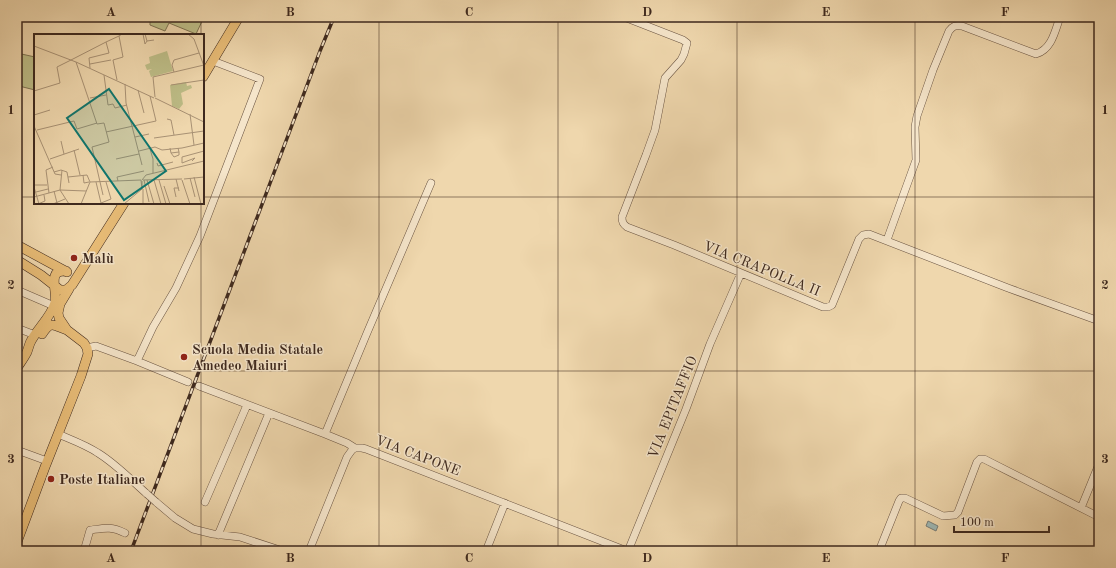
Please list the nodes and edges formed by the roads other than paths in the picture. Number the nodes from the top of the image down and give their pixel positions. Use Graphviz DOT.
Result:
graph roads {
  1 [pos="239,17"];
  2 [pos="624,17"];
  3 [pos="1060,17"];
  4 [pos="213,61"];
  5 [pos="204,74"];
  6 [pos="431,183"];
  7 [pos="123,204"];
  8 [pos="886,240"];
  9 [pos="17,245"];
  10 [pos="17,260"];
  11 [pos="87,261"];
  12 [pos="67,272"];
  13 [pos="741,273"];
  14 [pos="55,286"];
  15 [pos="71,286"];
  16 [pos="17,290"];
  17 [pos="54,306"];
  18 [pos="1099,321"];
  19 [pos="17,328"];
  20 [pos="67,330"];
  21 [pos="36,335"];
  22 [pos="87,348"];
  23 [pos="26,354"];
  24 [pos="137,361"];
  25 [pos="17,368"];
  26 [pos="188,382"];
  27 [pos="199,386"];
  28 [pos="247,405"];
  29 [pos="269,413"];
  30 [pos="58,434"];
  31 [pos="325,434"];
  32 [pos="355,448"];
  33 [pos="17,450"];
  34 [pos="47,461"];
  35 [pos="1099,464"];
  36 [pos="205,502"];
  37 [pos="504,503"];
  38 [pos="1081,508"];
  39 [pos="1099,517"];
  40 [pos="126,533"];
  41 [pos="218,535"];
  42 [pos="17,542"];
  43 [pos="84,551"];
  44 [pos="283,551"];
  45 [pos="309,551"];
  46 [pos="486,551"];
  47 [pos="627,551"];
  48 [pos="879,551"];
  1 -- 4 [label="main road"];
  2 -- 13 [label="street, VIA CRAPOLLA II"];
  3 -- 8 [label="street"];
  4 -- 5 [label="main road"];
  4 -- 24 [label="street"];
  6 -- 31 [label="street"];
  7 -- 11 [label="main road"];
  8 -- 13 [label="street, VIA CRAPOLLA II"];
  8 -- 18 [label="street, VIA CRAPOLLA II"];
  9 -- 12 [label="main road"];
  10 -- 14 [label="main road"];
  11 -- 12 [label="main road"];
  11 -- 15 [label="main road"];
  12 -- 14 [label="main road"];
  12 -- 15 [label="main road"];
  13 -- 47 [label="street, VIA EPITAFFIO"];
  14 -- 15 [label="main road"];
  14 -- 17 [label="main road"];
  15 -- 20 [label="main road"];
  16 -- 17 [label="street"];
  17 -- 21 [label="main road"];
  19 -- 21 [label="street"];
  20 -- 22 [label="main road"];
  20 -- 23 [label="main road"];
  21 -- 23 [label="main road"];
  22 -- 24 [label="street"];
  22 -- 30 [label="main road"];
  23 -- 25 [label="main road"];
  24 -- 26 [label="street"];
  27 -- 28 [label="street, VIA CAPONE"];
  28 -- 29 [label="street, VIA CAPONE"];
  28 -- 36 [label="street"];
  29 -- 31 [label="street, VIA CAPONE"];
  29 -- 41 [label="street"];
  30 -- 34 [label="main road"];
  30 -- 41 [label="street, bridge"];
  31 -- 32 [label="street, VIA CAPONE"];
  32 -- 37 [label="street, VIA CAPONE"];
  32 -- 45 [label="street"];
  33 -- 34 [label="street"];
  34 -- 42 [label="main road"];
  35 -- 38 [label="street"];
  37 -- 46 [label="street"];
  37 -- 47 [label="street, VIA CAPONE"];
  38 -- 39 [label="street"];
  38 -- 48 [label="street"];
  40 -- 43 [label="street"];
  41 -- 44 [label="street"];
}
